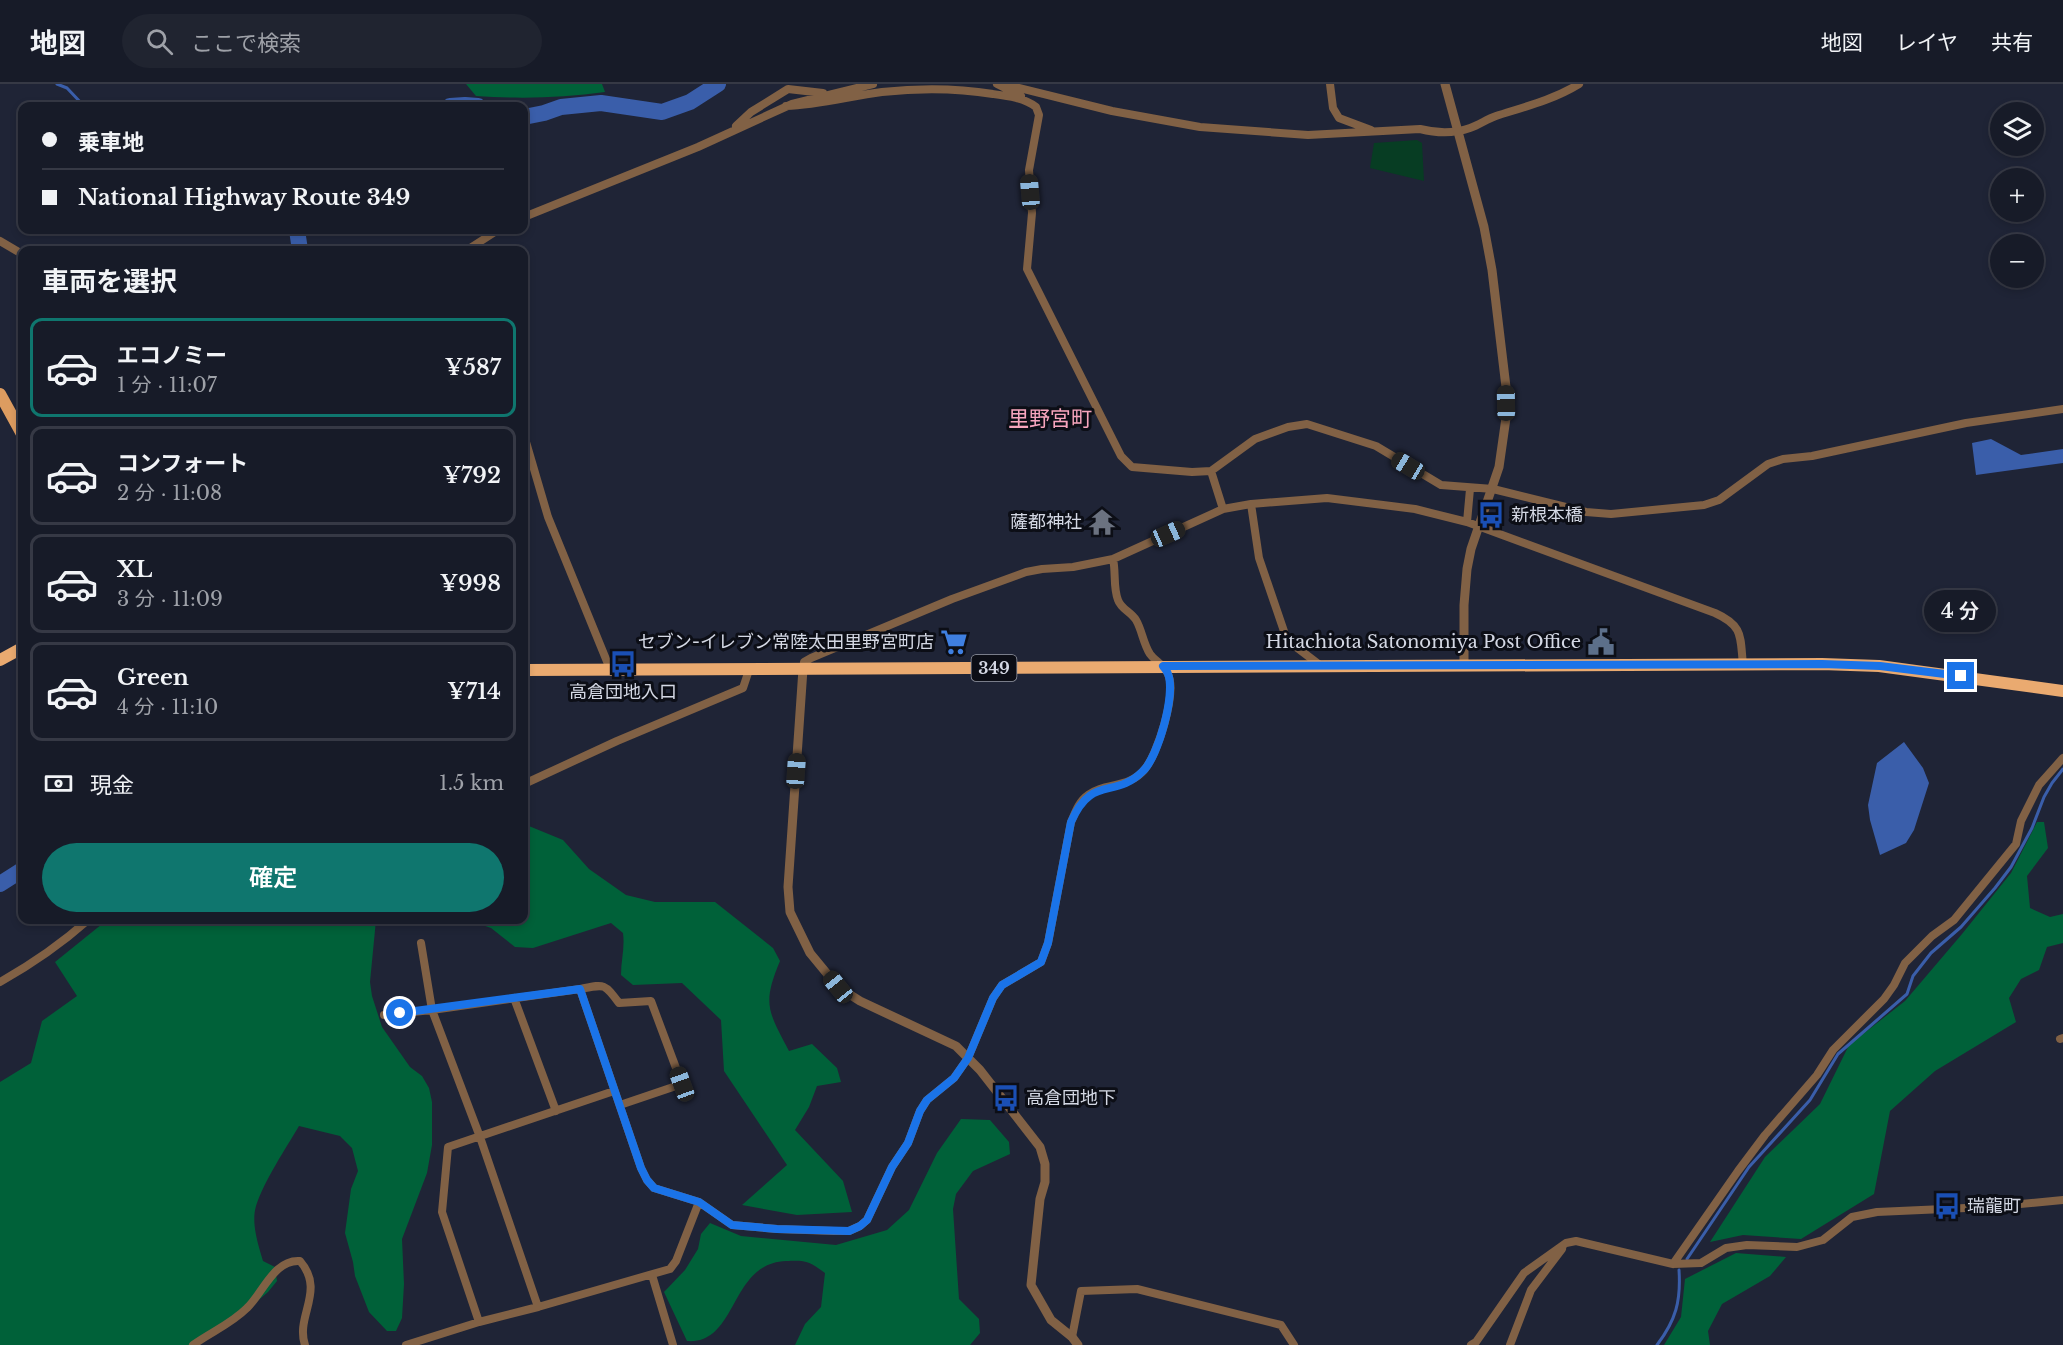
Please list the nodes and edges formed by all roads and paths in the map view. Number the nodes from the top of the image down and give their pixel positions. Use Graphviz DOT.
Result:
graph roads {
  1 [pos="873,84"];
  2 [pos="997,84"];
  3 [pos="1003,84"];
  4 [pos="1330,84"];
  5 [pos="1445,84"];
  6 [pos="1579,84"];
  7 [pos="787,87"];
  8 [pos="828,93"];
  9 [pos="1028,100"];
  10 [pos="786,106"];
  11 [pos="1456,128"];
  12 [pos="731,131"];
  13 [pos="1374,131"];
  14 [pos="528,215"];
  15 [pos="492,234"];
  16 [pos="0,241"];
  17 [pos="473,246"];
  18 [pos="18,252"];
  19 [pos="0,394"];
  20 [pos="2063,410"];
  21 [pos="18,425"];
  22 [pos="528,448"];
  23 [pos="1211,471"];
  24 [pos="1470,489"];
  25 [pos="1493,489"];
  26 [pos="1251,504"];
  27 [pos="1223,509"];
  28 [pos="1467,522"];
  29 [pos="1478,528"];
  30 [pos="1113,559"];
  31 [pos="18,650"];
  32 [pos="0,660"];
  33 [pos="1464,665"];
  34 [pos="1743,665"];
  35 [pos="1163,666"];
  36 [pos="1323,666"];
  37 [pos="803,669"];
  38 [pos="528,670"];
  39 [pos="607,670"];
  40 [pos="749,670"];
  41 [pos="2063,691"];
  42 [pos="2063,758"];
  43 [pos="528,782"];
  44 [pos="84,924"];
  45 [pos="421,943"];
  46 [pos="0,982"];
  47 [pos="580,989"];
  48 [pos="514,998"];
  49 [pos="432,1010"];
  50 [pos="384,1015"];
  51 [pos="968,1058"];
  52 [pos="614,1091"];
  53 [pos="620,1105"];
  54 [pos="556,1111"];
  55 [pos="480,1137"];
  56 [pos="2063,1200"];
  57 [pos="699,1202"];
  58 [pos="1566,1243"];
  59 [pos="1674,1264"];
  60 [pos="652,1275"];
  61 [pos="538,1306"];
  62 [pos="480,1322"];
  63 [pos="1072,1337"];
  64 [pos="193,1345"];
  65 [pos="304,1345"];
  66 [pos="406,1345"];
  67 [pos="673,1345"];
  68 [pos="1078,1345"];
  69 [pos="1294,1345"];
  70 [pos="1471,1345"];
  71 [pos="1510,1345"];
  1 -- 8 [label="street"];
  2 -- 9 [label="street"];
  3 -- 13 [label="street"];
  4 -- 13 [label="street"];
  5 -- 11 [label="street"];
  6 -- 11 [label="street"];
  7 -- 8 [label="street"];
  7 -- 12 [label="street"];
  8 -- 10 [label="street"];
  9 -- 10 [label="street"];
  9 -- 23 [label="street"];
  10 -- 12 [label="street"];
  11 -- 13 [label="street"];
  11 -- 25 [label="street"];
  12 -- 14 [label="street"];
  15 -- 17 [label="street"];
  16 -- 18 [label="street"];
  19 -- 21 [label="main road"];
  20 -- 25 [label="street"];
  22 -- 39 [label="street"];
  23 -- 24 [label="street"];
  23 -- 27 [label="street"];
  24 -- 25 [label="street"];
  24 -- 28 [label="street"];
  25 -- 29 [label="street"];
  26 -- 27 [label="street"];
  26 -- 28 [label="street"];
  26 -- 36 [label="street"];
  27 -- 30 [label="street"];
  28 -- 29 [label="street"];
  29 -- 33 [label="street"];
  29 -- 34 [label="street"];
  30 -- 35 [label="street"];
  30 -- 37 [label="street"];
  31 -- 32 [label="highway"];
  33 -- 34 [label="highway, 349"];
  33 -- 36 [label="highway, 349"];
  34 -- 41 [label="highway, 349"];
  35 -- 36 [label="highway, 349"];
  35 -- 37 [label="highway, 349"];
  35 -- 51 [label="street"];
  37 -- 40 [label="highway, 349"];
  37 -- 51 [label="street"];
  38 -- 39 [label="highway, 349"];
  39 -- 40 [label="highway, 349"];
  40 -- 43 [label="street"];
  42 -- 59 [label="street"];
  44 -- 46 [label="street"];
  45 -- 49 [label="street"];
  47 -- 48 [label="street"];
  47 -- 52 [label="street"];
  47 -- 53 [label="street"];
  48 -- 49 [label="street"];
  48 -- 54 [label="street"];
  49 -- 50 [label="street"];
  49 -- 55 [label="street"];
  51 -- 57 [label="street"];
  51 -- 63 [label="street"];
  52 -- 53 [label="street"];
  52 -- 54 [label="street"];
  53 -- 57 [label="street"];
  54 -- 55 [label="street"];
  55 -- 61 [label="street"];
  55 -- 62 [label="street"];
  56 -- 59 [label="street"];
  57 -- 60 [label="street"];
  58 -- 59 [label="street"];
  58 -- 70 [label="street"];
  58 -- 71 [label="street"];
  60 -- 61 [label="street"];
  60 -- 67 [label="street"];
  61 -- 62 [label="street"];
  62 -- 66 [label="street"];
  63 -- 68 [label="street"];
  63 -- 69 [label="street"];
  64 -- 65 [label="street"];
}
